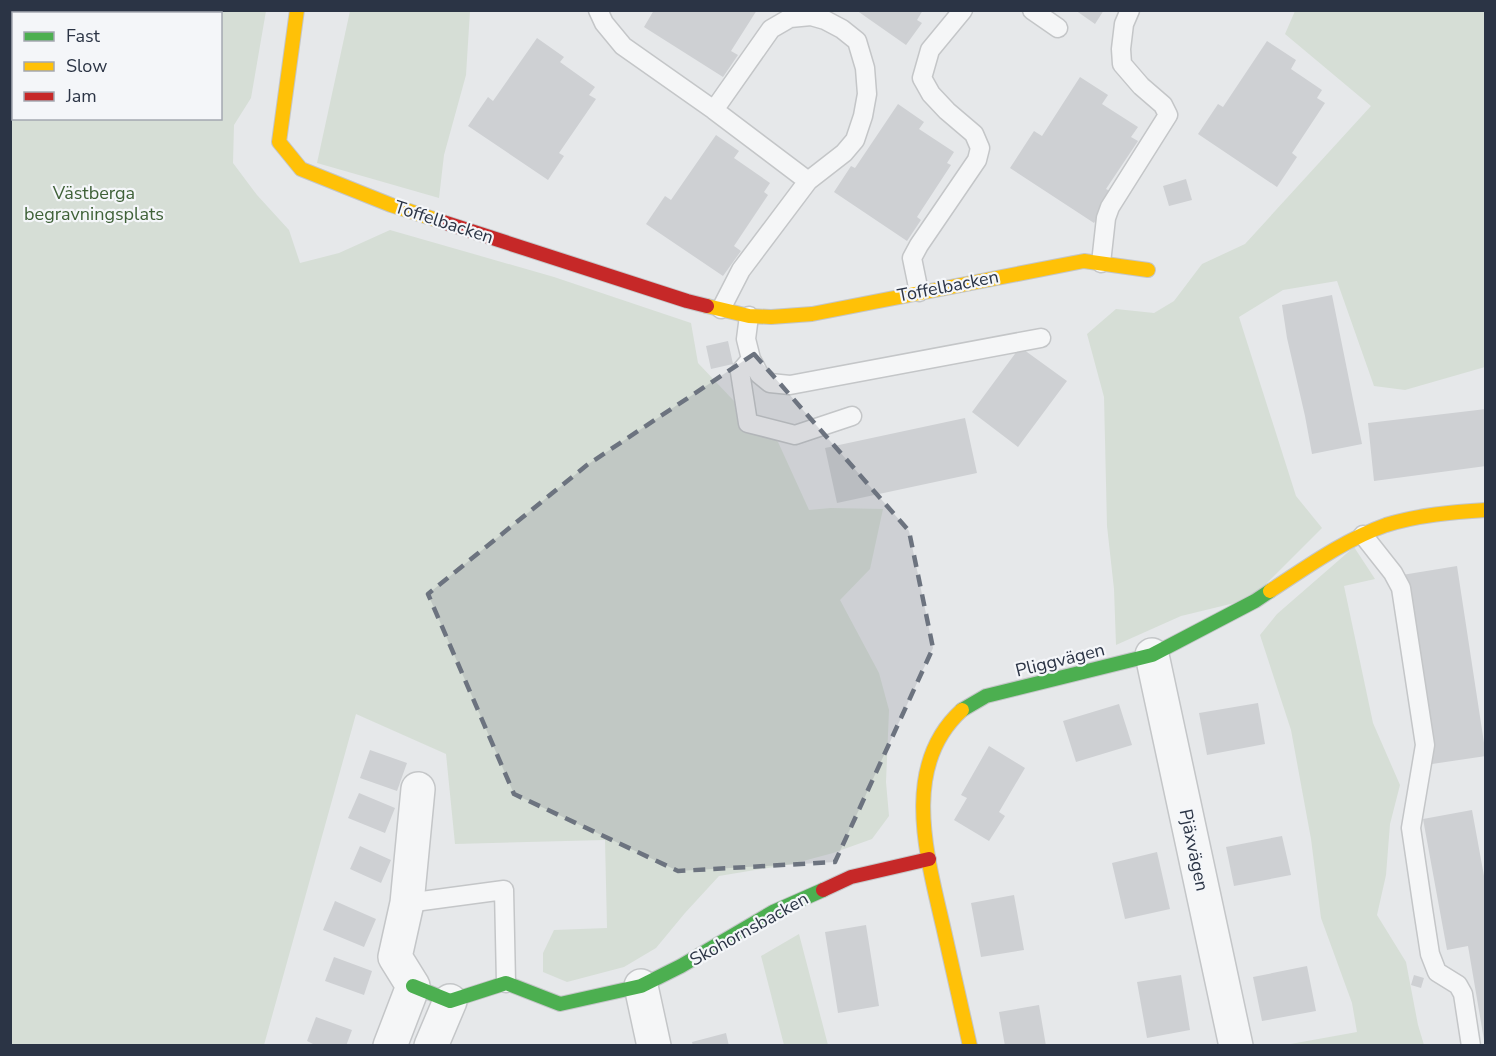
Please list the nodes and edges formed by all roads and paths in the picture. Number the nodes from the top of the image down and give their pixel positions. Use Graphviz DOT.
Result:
graph roads {
  1 [pos="297,10"];
  2 [pos="598,10"];
  3 [pos="963,10"];
  4 [pos="1032,10"];
  5 [pos="1130,10"];
  6 [pos="1058,28"];
  7 [pos="714,110"];
  8 [pos="808,181"];
  9 [pos="1101,263"];
  10 [pos="1148,270"];
  11 [pos="919,292"];
  12 [pos="721,309"];
  13 [pos="749,316"];
  14 [pos="1041,338"];
  15 [pos="751,359"];
  16 [pos="852,416"];
  17 [pos="1485,510"];
  18 [pos="1363,535"];
  19 [pos="1152,655"];
  20 [pos="418,789"];
  21 [pos="929,859"];
  22 [pos="407,903"];
  23 [pos="506,983"];
  24 [pos="413,986"];
  25 [pos="641,986"];
  26 [pos="450,1001"];
  27 [pos="390,1046"];
  28 [pos="430,1046"];
  29 [pos="654,1046"];
  30 [pos="970,1046"];
  31 [pos="1236,1046"];
  32 [pos="1471,1046"];
  1 -- 12 [label="street, Toffelbacken"];
  2 -- 7 [label="lane"];
  3 -- 11 [label="lane"];
  4 -- 6 [label="lane"];
  5 -- 9 [label="lane"];
  7 -- 8 [label="lane"];
  7 -- 8 [label="lane"];
  8 -- 12 [label="lane"];
  9 -- 10 [label="street, Toffelbacken"];
  9 -- 11 [label="street, Toffelbacken"];
  11 -- 13 [label="street, Toffelbacken"];
  12 -- 13 [label="street, Toffelbacken"];
  13 -- 15 [label="lane"];
  14 -- 15 [label="lane"];
  15 -- 16 [label="lane"];
  17 -- 18 [label="street, Pliggvägen"];
  18 -- 19 [label="street, Pliggvägen"];
  18 -- 32 [label="lane"];
  19 -- 21 [label="street, Pliggvägen"];
  19 -- 31 [label="street, Pjäxvägen"];
  20 -- 22 [label="street"];
  21 -- 25 [label="street, Skohornsbacken"];
  21 -- 30 [label="street, Pliggvägen"];
  22 -- 23 [label="lane"];
  22 -- 24 [label="street"];
  23 -- 25 [label="street, Skohornsbacken"];
  23 -- 26 [label="street"];
  24 -- 26 [label="street"];
  24 -- 27 [label="street"];
  25 -- 29 [label="street"];
  26 -- 28 [label="street"];
}
